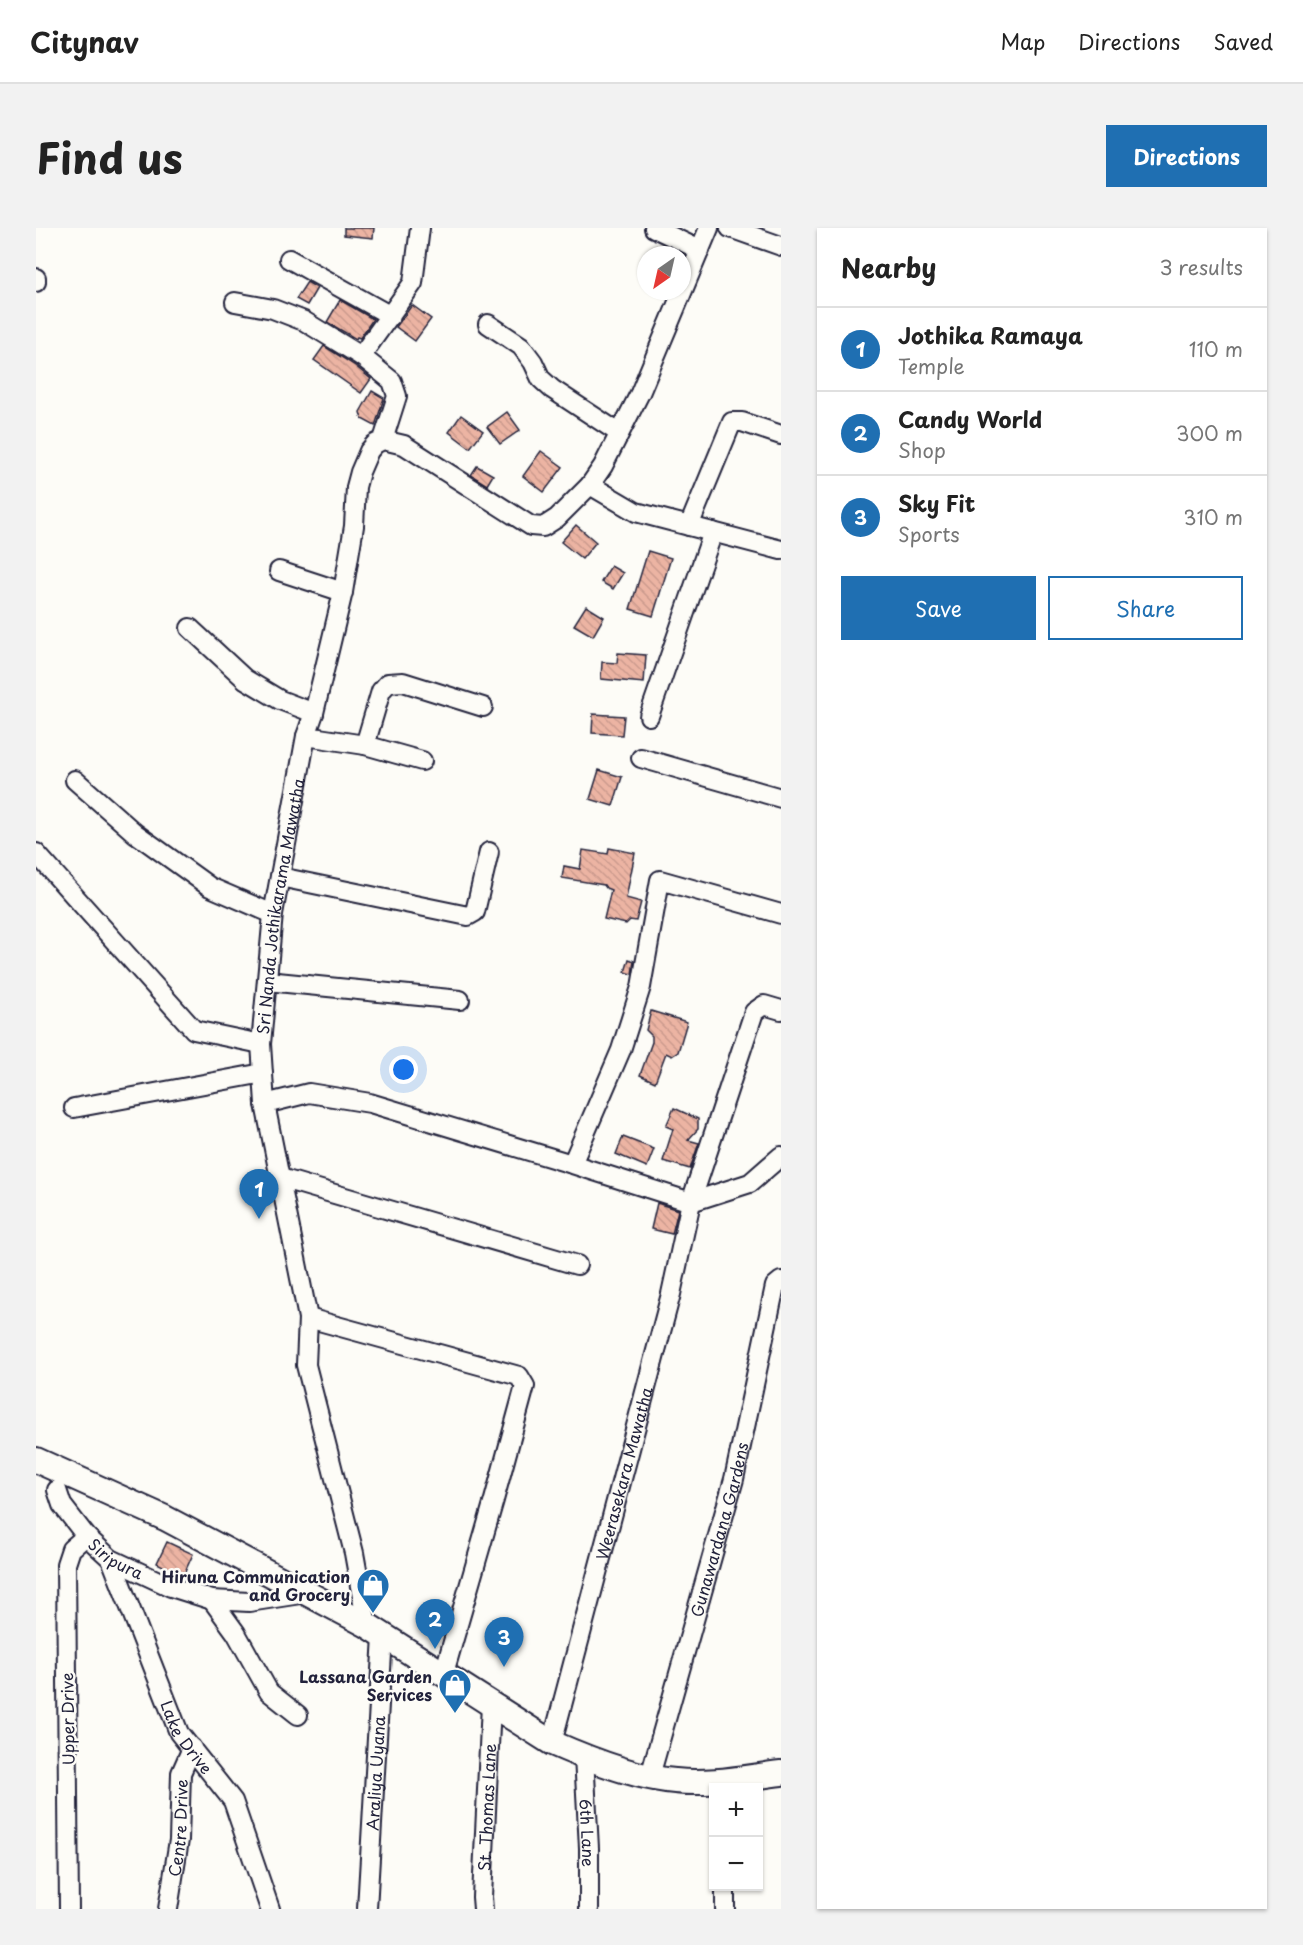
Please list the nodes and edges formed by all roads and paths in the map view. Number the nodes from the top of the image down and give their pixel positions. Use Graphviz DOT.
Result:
graph roads {
  1 [pos="420,228"];
  2 [pos="654,228"];
  3 [pos="710,228"];
  4 [pos="730,228"];
  5 [pos="781,246"];
  6 [pos="700,250"];
  7 [pos="289,259"];
  8 [pos="235,302"];
  9 [pos="390,316"];
  10 [pos="488,324"];
  11 [pos="360,356"];
  12 [pos="619,433"];
  13 [pos="781,435"];
  14 [pos="383,440"];
  15 [pos="590,485"];
  16 [pos="689,526"];
  17 [pos="713,532"];
  18 [pos="781,550"];
  19 [pos="279,571"];
  20 [pos="343,592"];
  21 [pos="190,628"];
  22 [pos="483,707"];
  23 [pos="314,713"];
  24 [pos="649,716"];
  25 [pos="306,736"];
  26 [pos="365,745"];
  27 [pos="641,758"];
  28 [pos="422,761"];
  29 [pos="75,780"];
  30 [pos="781,798"];
  31 [pos="489,852"];
  32 [pos="36,853"];
  33 [pos="280,877"];
  34 [pos="273,914"];
  35 [pos="781,914"];
  36 [pos="267,981"];
  37 [pos="460,1000"];
  38 [pos="781,1010"];
  39 [pos="261,1044"];
  40 [pos="263,1073"];
  41 [pos="265,1104"];
  42 [pos="74,1108"];
  43 [pos="781,1156"];
  44 [pos="572,1164"];
  45 [pos="280,1178"];
  46 [pos="691,1202"];
  47 [pos="577,1265"];
  48 [pos="781,1281"];
  49 [pos="308,1318"];
  50 [pos="36,1460"];
  51 [pos="57,1490"];
  52 [pos="86,1536"];
  53 [pos="111,1558"];
  54 [pos="307,1593"];
  55 [pos="212,1600"];
  56 [pos="249,1602"];
  57 [pos="375,1630"];
  58 [pos="236,1633"];
  59 [pos="444,1673"];
  60 [pos="491,1704"];
  61 [pos="298,1715"];
  62 [pos="552,1743"];
  63 [pos="192,1748"];
  64 [pos="584,1757"];
  65 [pos="781,1773"];
  66 [pos="650,1776"];
  67 [pos="709,1783"];
  68 [pos="732,1783"];
  69 [pos="725,1891"];
  70 [pos="69,1909"];
  71 [pos="168,1909"];
  72 [pos="270,1909"];
  73 [pos="367,1909"];
  74 [pos="483,1909"];
  75 [pos="589,1909"];
  76 [pos="725,1909"];
  1 -- 9 [label="street"];
  2 -- 6 [label="street"];
  3 -- 6 [label="street"];
  4 -- 5 [label="street"];
  6 -- 12 [label="street"];
  7 -- 9 [label="street"];
  8 -- 11 [label="street"];
  9 -- 11 [label="street"];
  10 -- 12 [label="street"];
  11 -- 14 [label="street"];
  12 -- 15 [label="street"];
  13 -- 16 [label="street"];
  14 -- 15 [label="street"];
  14 -- 20 [label="street, Sri Nanda Jothikarama Mawatha"];
  15 -- 16 [label="street"];
  16 -- 17 [label="street"];
  17 -- 18 [label="street"];
  17 -- 24 [label="street"];
  19 -- 20 [label="street"];
  20 -- 23 [label="street, Sri Nanda Jothikarama Mawatha"];
  21 -- 23 [label="street"];
  22 -- 26 [label="street"];
  23 -- 25 [label="street, Sri Nanda Jothikarama Mawatha"];
  25 -- 26 [label="street"];
  25 -- 33 [label="street, Sri Nanda Jothikarama Mawatha"];
  26 -- 28 [label="street"];
  27 -- 30 [label="street"];
  29 -- 34 [label="street"];
  31 -- 33 [label="street"];
  32 -- 39 [label="street"];
  33 -- 34 [label="street, Sri Nanda Jothikarama Mawatha"];
  34 -- 36 [label="street, Sri Nanda Jothikarama Mawatha"];
  35 -- 44 [label="street"];
  36 -- 37 [label="street"];
  36 -- 39 [label="street, Sri Nanda Jothikarama Mawatha"];
  38 -- 46 [label="street, Weerasekara Mawatha"];
  39 -- 40 [label="street, Sri Nanda Jothikarama Mawatha"];
  40 -- 41 [label="street, Sri Nanda Jothikarama Mawatha"];
  40 -- 42 [label="street"];
  41 -- 44 [label="street"];
  41 -- 45 [label="street, Sri Nanda Jothikarama Mawatha"];
  43 -- 46 [label="street"];
  44 -- 46 [label="street"];
  45 -- 47 [label="street"];
  45 -- 49 [label="street, Sri Nanda Jothikarama Mawatha"];
  46 -- 62 [label="street, Weerasekara Mawatha"];
  48 -- 66 [label="street, Gunawardana Gardens"];
  49 -- 57 [label="street, Sri Nanda Jothikarama Mawatha"];
  49 -- 59 [label="street"];
  50 -- 54 [label="main road"];
  51 -- 52 [label="street, Siripura"];
  52 -- 53 [label="street, Siripura"];
  52 -- 70 [label="street, Upper Drive"];
  53 -- 55 [label="street, Siripura"];
  53 -- 63 [label="street, Lake Drive"];
  54 -- 56 [label="street, Siripura"];
  54 -- 57 [label="main road"];
  55 -- 56 [label="street, Siripura"];
  55 -- 58 [label="street"];
  56 -- 58 [label="street"];
  57 -- 59 [label="main road"];
  57 -- 73 [label="street, Araliya Uyana"];
  58 -- 61 [label="street"];
  59 -- 60 [label="main road"];
  60 -- 62 [label="main road"];
  60 -- 74 [label="street, St. Thomas Lane"];
  62 -- 64 [label="main road"];
  63 -- 71 [label="street, Centre Drive"];
  63 -- 72 [label="street, Lake Drive"];
  64 -- 66 [label="main road"];
  64 -- 75 [label="street, 6th Lane"];
  65 -- 68 [label="main road"];
  66 -- 67 [label="main road"];
  69 -- 76 [label="street"];
}
